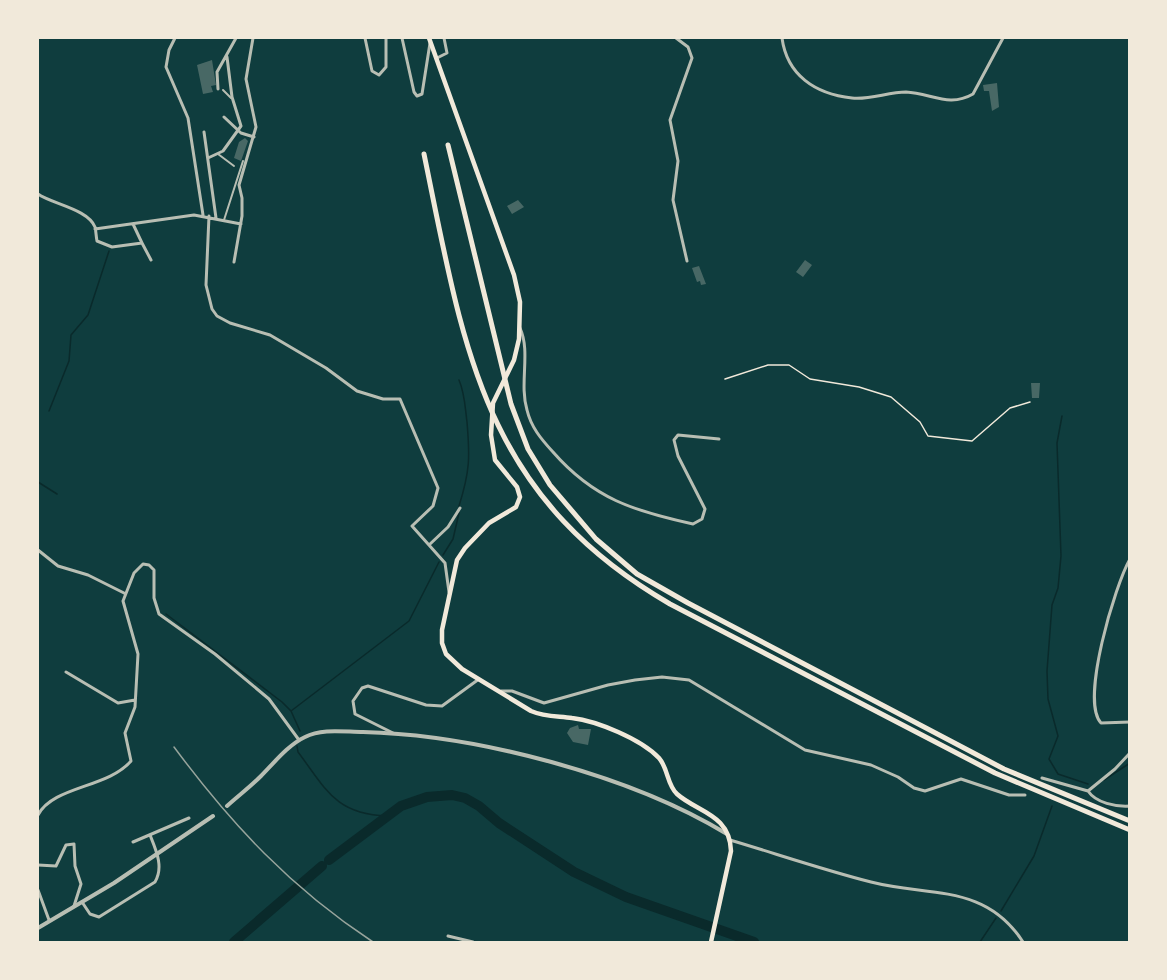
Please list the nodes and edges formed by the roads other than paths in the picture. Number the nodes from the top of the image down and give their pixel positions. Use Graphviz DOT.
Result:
graph roads {
  1 [pos="175,38"];
  2 [pos="236,38"];
  3 [pos="253,38"];
  4 [pos="365,38"];
  5 [pos="386,38"];
  6 [pos="402,38"];
  7 [pos="444,38"];
  8 [pos="676,38"];
  9 [pos="782,38"];
  10 [pos="1003,38"];
  11 [pos="429,39"];
  12 [pos="227,57"];
  13 [pos="437,58"];
  14 [pos="218,89"];
  15 [pos="223,90"];
  16 [pos="232,97"];
  17 [pos="224,117"];
  18 [pos="238,131"];
  19 [pos="204,132"];
  20 [pos="254,137"];
  21 [pos="448,145"];
  22 [pos="218,154"];
  23 [pos="424,154"];
  24 [pos="208,158"];
  25 [pos="243,161"];
  26 [pos="234,166"];
  27 [pos="240,176"];
  28 [pos="38,194"];
  29 [pos="203,215"];
  30 [pos="209,216"];
  31 [pos="216,218"];
  32 [pos="224,220"];
  33 [pos="133,224"];
  34 [pos="241,224"];
  35 [pos="95,229"];
  36 [pos="142,243"];
  37 [pos="151,260"];
  38 [pos="234,261"];
  39 [pos="687,261"];
  40 [pos="520,326"];
  41 [pos="719,439"];
  42 [pos="460,508"];
  43 [pos="429,546"];
  44 [pos="38,550"];
  45 [pos="1130,559"];
  46 [pos="124,593"];
  47 [pos="449,593"];
  48 [pos="66,672"];
  49 [pos="479,680"];
  50 [pos="501,691"];
  51 [pos="135,700"];
  52 [pos="1130,722"];
  53 [pos="394,733"];
  54 [pos="299,740"];
  55 [pos="1130,753"];
  56 [pos="1042,778"];
  57 [pos="1088,791"];
  58 [pos="1025,795"];
  59 [pos="227,806"];
  60 [pos="1130,806"];
  61 [pos="38,814"];
  62 [pos="213,816"];
  63 [pos="189,818"];
  64 [pos="1130,821"];
  65 [pos="1130,830"];
  66 [pos="727,834"];
  67 [pos="150,835"];
  68 [pos="730,840"];
  69 [pos="133,842"];
  70 [pos="158,854"];
  71 [pos="38,865"];
  72 [pos="38,891"];
  73 [pos="82,902"];
  74 [pos="74,906"];
  75 [pos="49,920"];
  76 [pos="38,928"];
  77 [pos="448,936"];
  78 [pos="473,942"];
  79 [pos="711,942"];
  80 [pos="1023,942"];
  1 -- 29 [label="street"];
  2 -- 12 [label="street"];
  3 -- 20 [label="street"];
  4 -- 5 [label="street"];
  6 -- 11 [label="street"];
  7 -- 13 [label="street"];
  8 -- 39 [label="street"];
  9 -- 10 [label="street"];
  11 -- 13 [label="main road"];
  12 -- 14 [label="street"];
  12 -- 16 [label="street"];
  13 -- 40 [label="main road"];
  15 -- 16 [label="street"];
  16 -- 18 [label="street"];
  17 -- 18 [label="street"];
  18 -- 20 [label="street"];
  18 -- 22 [label="street"];
  19 -- 24 [label="street"];
  20 -- 27 [label="street"];
  21 -- 64 [label="highway"];
  22 -- 24 [label="street"];
  22 -- 26 [label="street"];
  23 -- 65 [label="highway"];
  24 -- 31 [label="street"];
  25 -- 27 [label="street"];
  27 -- 32 [label="street"];
  27 -- 34 [label="street"];
  28 -- 35 [label="street"];
  29 -- 30 [label="street"];
  29 -- 33 [label="street"];
  30 -- 31 [label="street"];
  30 -- 43 [label="street"];
  31 -- 32 [label="street"];
  32 -- 34 [label="street"];
  33 -- 35 [label="street"];
  33 -- 36 [label="street"];
  34 -- 38 [label="street"];
  35 -- 36 [label="street"];
  36 -- 37 [label="street"];
  40 -- 41 [label="street"];
  40 -- 47 [label="main road"];
  42 -- 43 [label="street"];
  43 -- 47 [label="street"];
  44 -- 46 [label="street"];
  45 -- 52 [label="street"];
  46 -- 51 [label="street"];
  46 -- 54 [label="street"];
  47 -- 49 [label="main road"];
  48 -- 51 [label="street"];
  49 -- 50 [label="main road"];
  49 -- 53 [label="street"];
  50 -- 58 [label="street"];
  50 -- 66 [label="main road"];
  51 -- 61 [label="street"];
  53 -- 54 [label="street"];
  53 -- 66 [label="street"];
  54 -- 59 [label="street"];
  55 -- 57 [label="street"];
  56 -- 57 [label="street"];
  57 -- 60 [label="street"];
  62 -- 70 [label="street"];
  63 -- 67 [label="street"];
  66 -- 68 [label="main road"];
  67 -- 69 [label="street"];
  67 -- 70 [label="street"];
  68 -- 79 [label="main road"];
  68 -- 80 [label="street"];
  70 -- 73 [label="street"];
  70 -- 73 [label="street"];
  71 -- 74 [label="street"];
  72 -- 75 [label="street"];
  73 -- 74 [label="street"];
  74 -- 75 [label="street"];
  75 -- 76 [label="street"];
  77 -- 78 [label="street"];
}
